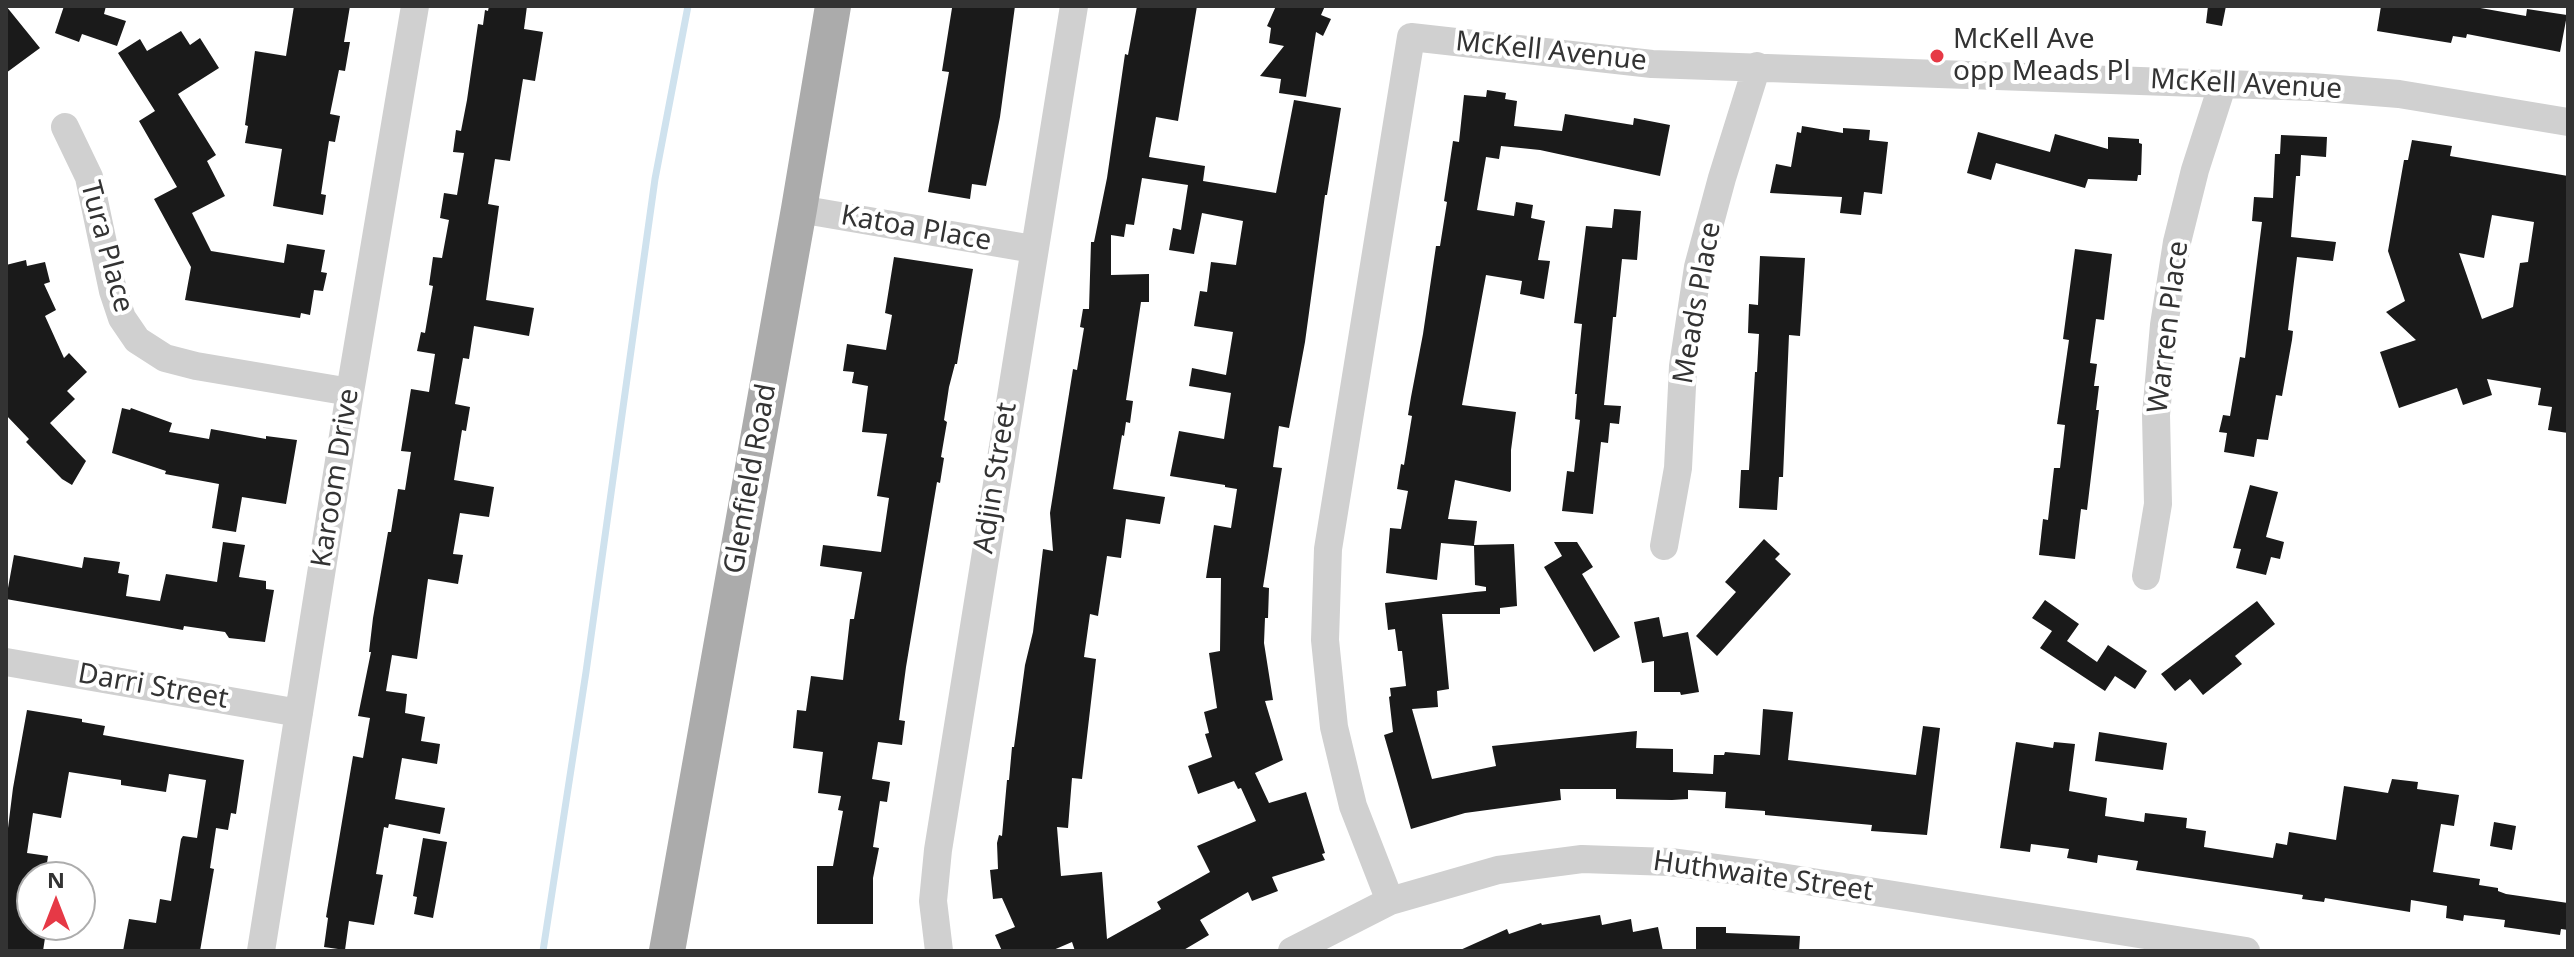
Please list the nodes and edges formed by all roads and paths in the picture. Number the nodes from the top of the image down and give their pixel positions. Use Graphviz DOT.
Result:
graph roads {
  1 [pos="415,6"];
  2 [pos="833,6"];
  3 [pos="1074,6"];
  4 [pos="1757,66"];
  5 [pos="2223,83"];
  6 [pos="2568,122"];
  7 [pos="65,127"];
  8 [pos="799,209"];
  9 [pos="1033,249"];
  10 [pos="350,392"];
  11 [pos="1664,546"];
  12 [pos="2146,576"];
  13 [pos="6,662"];
  14 [pos="299,713"];
  15 [pos="1390,901"];
  16 [pos="261,951"];
  17 [pos="667,951"];
  18 [pos="939,951"];
  19 [pos="1292,951"];
  20 [pos="2246,951"];
  1 -- 10 [label="street, Karoom Drive"];
  2 -- 8 [label="main road, Glenfield Road"];
  3 -- 9 [label="street, Adjin Street"];
  4 -- 5 [label="street, McKell Avenue"];
  4 -- 11 [label="street, Meads Place"];
  4 -- 15 [label="street, McKell Avenue"];
  5 -- 6 [label="street, McKell Avenue"];
  5 -- 12 [label="street, Warren Place"];
  7 -- 10 [label="street, Tura Place"];
  8 -- 9 [label="street, Katoa Place"];
  8 -- 17 [label="main road, Glenfield Road"];
  9 -- 18 [label="street, Adjin Street"];
  10 -- 14 [label="street, Karoom Drive"];
  13 -- 14 [label="street, Darri Street"];
  14 -- 16 [label="street, Karoom Drive"];
  15 -- 19 [label="street, Huthwaite Street"];
  15 -- 20 [label="street, Huthwaite Street"];
}
